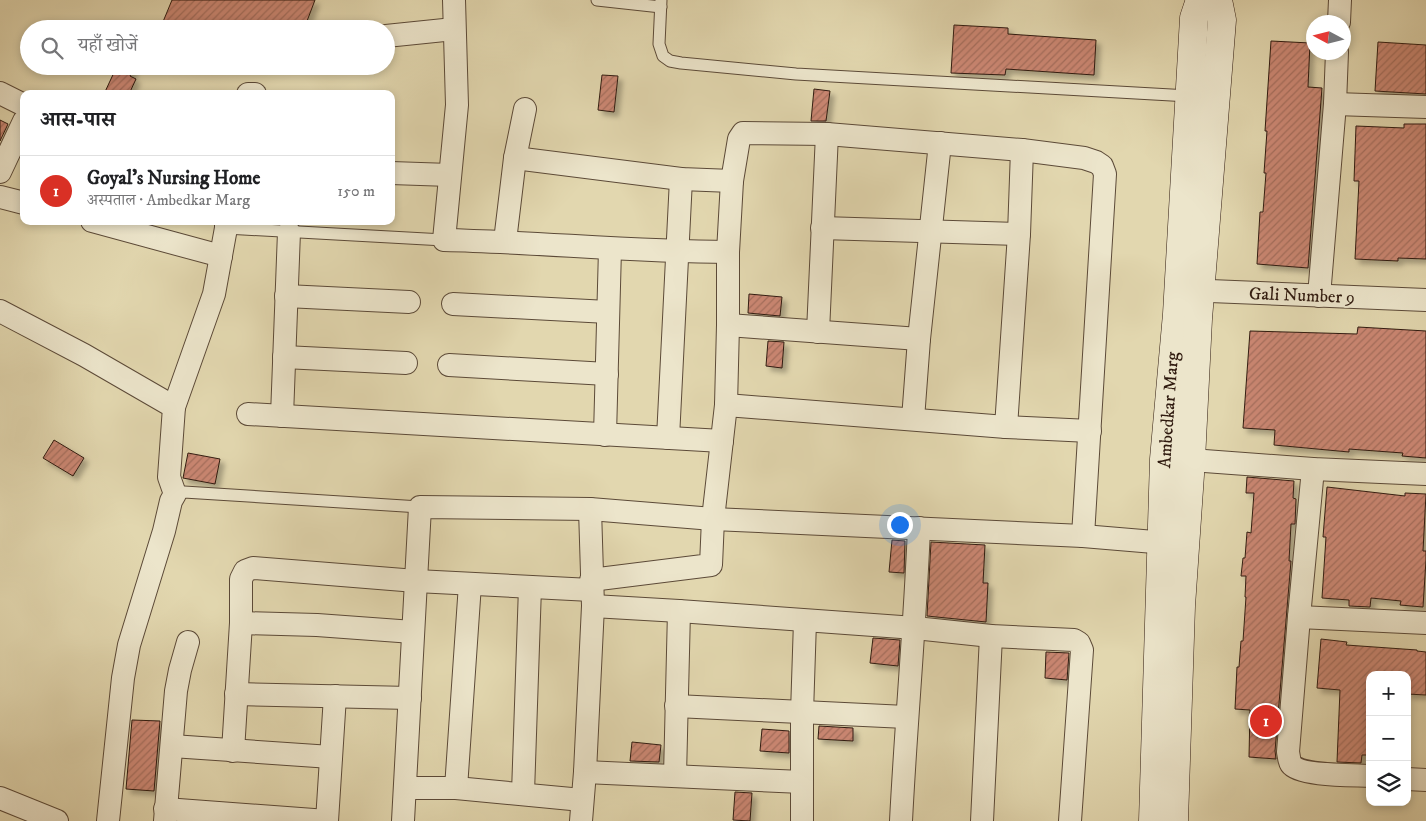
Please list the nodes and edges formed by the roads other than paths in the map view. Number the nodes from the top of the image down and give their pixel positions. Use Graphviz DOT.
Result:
graph roads {
  1 [pos="454,0"];
  2 [pos="597,0"];
  3 [pos="1200,0"];
  4 [pos="1218,0"];
  5 [pos="1340,0"];
  6 [pos="661,3"];
  7 [pos="1339,15"];
  8 [pos="454,29"];
  9 [pos="395,35"];
  10 [pos="1337,60"];
  11 [pos="0,93"];
  12 [pos="1189,96"];
  13 [pos="20,103"];
  14 [pos="1335,104"];
  15 [pos="1426,108"];
  16 [pos="525,109"];
  17 [pos="20,130"];
  18 [pos="827,134"];
  19 [pos="940,143"];
  20 [pos="1022,150"];
  21 [pos="515,158"];
  22 [pos="0,172"];
  23 [pos="395,173"];
  24 [pos="450,175"];
  25 [pos="681,179"];
  26 [pos="732,181"];
  27 [pos="0,197"];
  28 [pos="20,202"];
  29 [pos="107,225"];
  30 [pos="226,225"];
  31 [pos="822,228"];
  32 [pos="289,232"];
  33 [pos="931,232"];
  34 [pos="1019,234"];
  35 [pos="444,240"];
  36 [pos="505,242"];
  37 [pos="610,248"];
  38 [pos="679,252"];
  39 [pos="728,252"];
  40 [pos="221,256"];
  41 [pos="1189,290"];
  42 [pos="286,296"];
  43 [pos="1318,296"];
  44 [pos="1426,300"];
  45 [pos="409,302"];
  46 [pos="453,304"];
  47 [pos="0,311"];
  48 [pos="608,312"];
  49 [pos="728,325"];
  50 [pos="818,332"];
  51 [pos="919,339"];
  52 [pos="284,357"];
  53 [pos="406,363"];
  54 [pos="449,365"];
  55 [pos="607,374"];
  56 [pos="726,405"];
  57 [pos="174,407"];
  58 [pos="248,414"];
  59 [pos="282,416"];
  60 [pos="912,419"];
  61 [pos="1006,427"];
  62 [pos="1090,431"];
  63 [pos="605,435"];
  64 [pos="668,438"];
  65 [pos="722,441"];
  66 [pos="1191,460"];
  67 [pos="1313,469"];
  68 [pos="1426,474"];
  69 [pos="175,494"];
  70 [pos="420,507"];
  71 [pos="590,509"];
  72 [pos="714,520"];
  73 [pos="919,528"];
  74 [pos="1083,536"];
  75 [pos="1173,543"];
  76 [pos="416,581"];
  77 [pos="470,584"];
  78 [pos="530,587"];
  79 [pos="592,592"];
  80 [pos="679,611"];
  81 [pos="1298,617"];
  82 [pos="805,621"];
  83 [pos="241,623"];
  84 [pos="1426,623"];
  85 [pos="914,628"];
  86 [pos="412,632"];
  87 [pos="991,636"];
  88 [pos="188,642"];
  89 [pos="236,694"];
  90 [pos="335,696"];
  91 [pos="410,698"];
  92 [pos="676,706"];
  93 [pos="802,712"];
  94 [pos="906,717"];
  95 [pos="172,746"];
  96 [pos="232,751"];
  97 [pos="332,757"];
  98 [pos="585,772"];
  99 [pos="675,776"];
  100 [pos="1366,776"];
  101 [pos="1411,779"];
  102 [pos="1426,780"];
  103 [pos="802,782"];
  104 [pos="405,788"];
  105 [pos="456,788"];
  106 [pos="523,793"];
  107 [pos="0,798"];
  108 [pos="582,810"];
  109 [pos="165,815"];
  110 [pos="52,820"];
  111 [pos="108,821"];
  112 [pos="328,821"];
  113 [pos="403,821"];
  114 [pos="802,821"];
  115 [pos="901,821"];
  116 [pos="982,821"];
  117 [pos="1070,821"];
  118 [pos="1153,821"];
  119 [pos="1174,821"];
  1 -- 8 [label="street"];
  2 -- 6 [label="lane"];
  3 -- 12 [label="street, Ambedkar Marg"];
  4 -- 41 [label="street, Ambedkar Marg"];
  5 -- 7 [label="street"];
  6 -- 12 [label="lane"];
  8 -- 9 [label="street"];
  8 -- 24 [label="street"];
  10 -- 14 [label="street"];
  11 -- 13 [label="street"];
  12 -- 41 [label="street, Ambedkar Marg"];
  14 -- 15 [label="street"];
  14 -- 43 [label="street"];
  16 -- 21 [label="street"];
  17 -- 22 [label="street"];
  18 -- 19 [label="street"];
  18 -- 26 [label="street"];
  18 -- 31 [label="street"];
  19 -- 20 [label="street"];
  19 -- 33 [label="street"];
  20 -- 34 [label="street"];
  20 -- 62 [label="street"];
  21 -- 25 [label="street"];
  21 -- 36 [label="street"];
  23 -- 24 [label="street"];
  24 -- 35 [label="street"];
  25 -- 26 [label="street"];
  25 -- 38 [label="street"];
  26 -- 39 [label="street"];
  27 -- 28 [label="street"];
  29 -- 40 [label="street"];
  30 -- 32 [label="lane"];
  30 -- 40 [label="street"];
  31 -- 33 [label="street"];
  31 -- 50 [label="street"];
  32 -- 35 [label="lane"];
  32 -- 42 [label="street"];
  33 -- 34 [label="street"];
  33 -- 51 [label="street"];
  34 -- 61 [label="street"];
  35 -- 36 [label="street"];
  36 -- 37 [label="street"];
  37 -- 38 [label="street"];
  37 -- 48 [label="street"];
  38 -- 39 [label="street"];
  38 -- 64 [label="street"];
  39 -- 49 [label="street"];
  40 -- 57 [label="street"];
  41 -- 43 [label="street, Gali Number 9"];
  41 -- 66 [label="street, Ambedkar Marg"];
  41 -- 75 [label="street, Ambedkar Marg"];
  42 -- 45 [label="street"];
  42 -- 52 [label="street"];
  43 -- 44 [label="street, Gali Number 9"];
  46 -- 48 [label="street"];
  47 -- 57 [label="street"];
  48 -- 55 [label="street"];
  49 -- 50 [label="street"];
  49 -- 56 [label="street"];
  50 -- 51 [label="street"];
  51 -- 60 [label="street"];
  52 -- 53 [label="street"];
  52 -- 59 [label="street"];
  54 -- 55 [label="street"];
  55 -- 63 [label="street"];
  56 -- 60 [label="street"];
  56 -- 65 [label="street"];
  57 -- 69 [label="street"];
  58 -- 59 [label="street"];
  59 -- 63 [label="street"];
  60 -- 61 [label="street"];
  61 -- 62 [label="street"];
  62 -- 74 [label="street"];
  63 -- 64 [label="street"];
  64 -- 65 [label="street"];
  65 -- 72 [label="street"];
  66 -- 67 [label="street"];
  66 -- 75 [label="street, Ambedkar Marg"];
  67 -- 68 [label="street"];
  67 -- 81 [label="street"];
  69 -- 70 [label="lane"];
  69 -- 111 [label="street"];
  70 -- 71 [label="street"];
  70 -- 76 [label="street"];
  71 -- 72 [label="street"];
  71 -- 79 [label="street"];
  72 -- 73 [label="street"];
  72 -- 79 [label="street"];
  73 -- 74 [label="street"];
  73 -- 85 [label="street"];
  74 -- 75 [label="street"];
  75 -- 118 [label="street, Ambedkar Marg"];
  75 -- 119 [label="street, Ambedkar Marg"];
  76 -- 77 [label="street"];
  76 -- 83 [label="street"];
  76 -- 86 [label="street"];
  77 -- 78 [label="street"];
  77 -- 105 [label="street"];
  78 -- 79 [label="street"];
  78 -- 106 [label="street"];
  79 -- 80 [label="street"];
  79 -- 98 [label="street"];
  80 -- 82 [label="street"];
  80 -- 92 [label="street"];
  81 -- 84 [label="street"];
  81 -- 100 [label="street"];
  82 -- 85 [label="street"];
  82 -- 93 [label="street"];
  83 -- 86 [label="street"];
  83 -- 89 [label="street"];
  85 -- 87 [label="street"];
  85 -- 94 [label="street"];
  86 -- 91 [label="street"];
  87 -- 116 [label="street"];
  87 -- 117 [label="street"];
  88 -- 95 [label="street"];
  89 -- 90 [label="street"];
  89 -- 96 [label="street"];
  90 -- 91 [label="street"];
  90 -- 97 [label="street"];
  91 -- 104 [label="street"];
  92 -- 93 [label="street"];
  92 -- 99 [label="street"];
  93 -- 94 [label="street"];
  93 -- 103 [label="street"];
  94 -- 115 [label="street"];
  95 -- 96 [label="street"];
  95 -- 109 [label="street"];
  96 -- 97 [label="street"];
  97 -- 112 [label="street"];
  98 -- 99 [label="street"];
  98 -- 108 [label="street"];
  99 -- 103 [label="street"];
  101 -- 102 [label="street"];
  103 -- 114 [label="street"];
  104 -- 105 [label="street"];
  104 -- 113 [label="street"];
  105 -- 106 [label="street"];
  106 -- 108 [label="street"];
  107 -- 110 [label="street"];
  109 -- 112 [label="street"];
}
